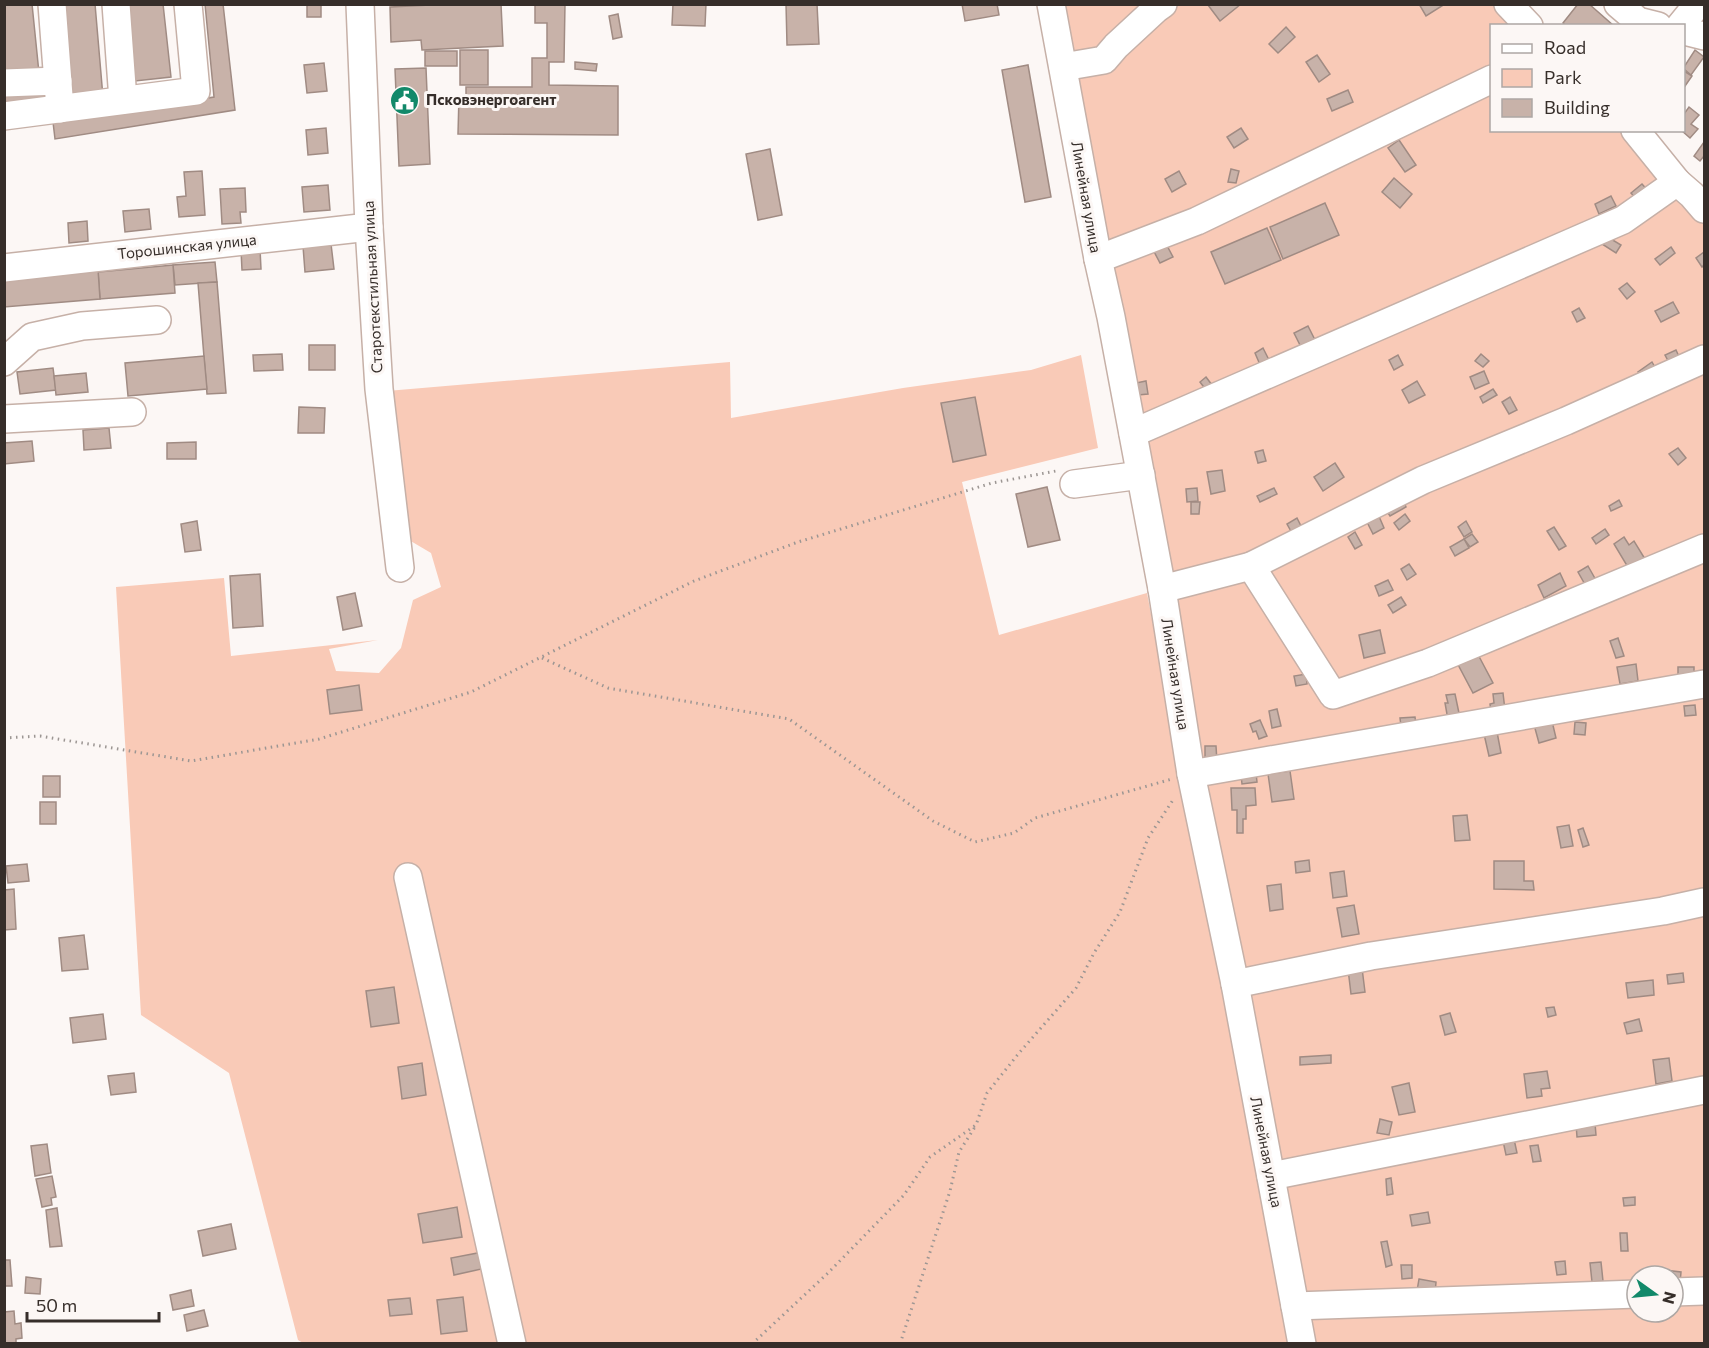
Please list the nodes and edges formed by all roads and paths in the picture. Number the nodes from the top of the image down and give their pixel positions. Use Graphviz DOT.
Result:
graph roads {
  1 [pos="52,4"];
  2 [pos="116,4"];
  3 [pos="188,4"];
  4 [pos="360,4"];
  5 [pos="1051,4"];
  6 [pos="1163,4"];
  7 [pos="1508,4"];
  8 [pos="1618,4"];
  9 [pos="1698,4"];
  10 [pos="1526,24"];
  11 [pos="1650,24"];
  12 [pos="1682,24"];
  13 [pos="1685,32"];
  14 [pos="1704,36"];
  15 [pos="1063,67"];
  16 [pos="1490,79"];
  17 [pos="58,81"];
  18 [pos="4,83"];
  19 [pos="123,100"];
  20 [pos="60,109"];
  21 [pos="4,116"];
  22 [pos="1637,132"];
  23 [pos="1677,182"];
  24 [pos="1704,209"];
  25 [pos="369,227"];
  26 [pos="1098,259"];
  27 [pos="4,268"];
  28 [pos="157,320"];
  29 [pos="1704,358"];
  30 [pos="4,362"];
  31 [pos="132,412"];
  32 [pos="4,420"];
  33 [pos="1133,433"];
  34 [pos="1141,476"];
  35 [pos="1067,477"];
  36 [pos="1704,548"];
  37 [pos="1251,566"];
  38 [pos="400,568"];
  39 [pos="1162,590"];
  40 [pos="542,658"];
  41 [pos="1704,684"];
  42 [pos="4,738"];
  43 [pos="1191,774"];
  44 [pos="408,878"];
  45 [pos="1704,902"];
  46 [pos="1235,984"];
  47 [pos="1704,1090"];
  48 [pos="976,1125"];
  49 [pos="1271,1176"];
  50 [pos="1704,1291"];
  51 [pos="1685,1292"];
  52 [pos="1625,1294"];
  53 [pos="1295,1306"];
  54 [pos="512,1344"];
  55 [pos="752,1344"];
  56 [pos="900,1344"];
  57 [pos="1302,1344"];
  1 -- 17 [label="street"];
  2 -- 19 [label="street"];
  3 -- 19 [label="street"];
  4 -- 25 [label="street, Старотекстильная улица"];
  5 -- 15 [label="street, Линейная улица"];
  6 -- 15 [label="street"];
  7 -- 10 [label="street"];
  8 -- 11 [label="street"];
  9 -- 12 [label="street"];
  13 -- 14 [label="street"];
  15 -- 26 [label="street, Линейная улица"];
  16 -- 26 [label="street"];
  17 -- 18 [label="street"];
  17 -- 20 [label="street"];
  19 -- 20 [label="street"];
  20 -- 21 [label="street"];
  22 -- 23 [label="street"];
  23 -- 24 [label="street"];
  23 -- 33 [label="street"];
  25 -- 27 [label="street, Торошинская улица"];
  25 -- 38 [label="street, Старотекстильная улица"];
  26 -- 33 [label="street, Линейная улица"];
  28 -- 30 [label="street"];
  29 -- 37 [label="street"];
  31 -- 32 [label="street"];
  33 -- 34 [label="street, Линейная улица"];
  34 -- 35 [label="street"];
  34 -- 39 [label="street, Линейная улица"];
  35 -- 40 [label="path"];
  36 -- 37 [label="street"];
  37 -- 39 [label="street"];
  39 -- 43 [label="street, Линейная улица"];
  40 -- 42 [label="path"];
  40 -- 43 [label="path"];
  41 -- 43 [label="street"];
  43 -- 46 [label="street, Линейная улица"];
  43 -- 48 [label="path"];
  44 -- 54 [label="street"];
  45 -- 46 [label="street"];
  46 -- 49 [label="street, Линейная улица"];
  47 -- 49 [label="street"];
  48 -- 55 [label="path"];
  48 -- 56 [label="path"];
  49 -- 53 [label="street, Линейная улица"];
  50 -- 51 [label="street"];
  52 -- 53 [label="street"];
  53 -- 57 [label="street, Линейная улица"];
}
